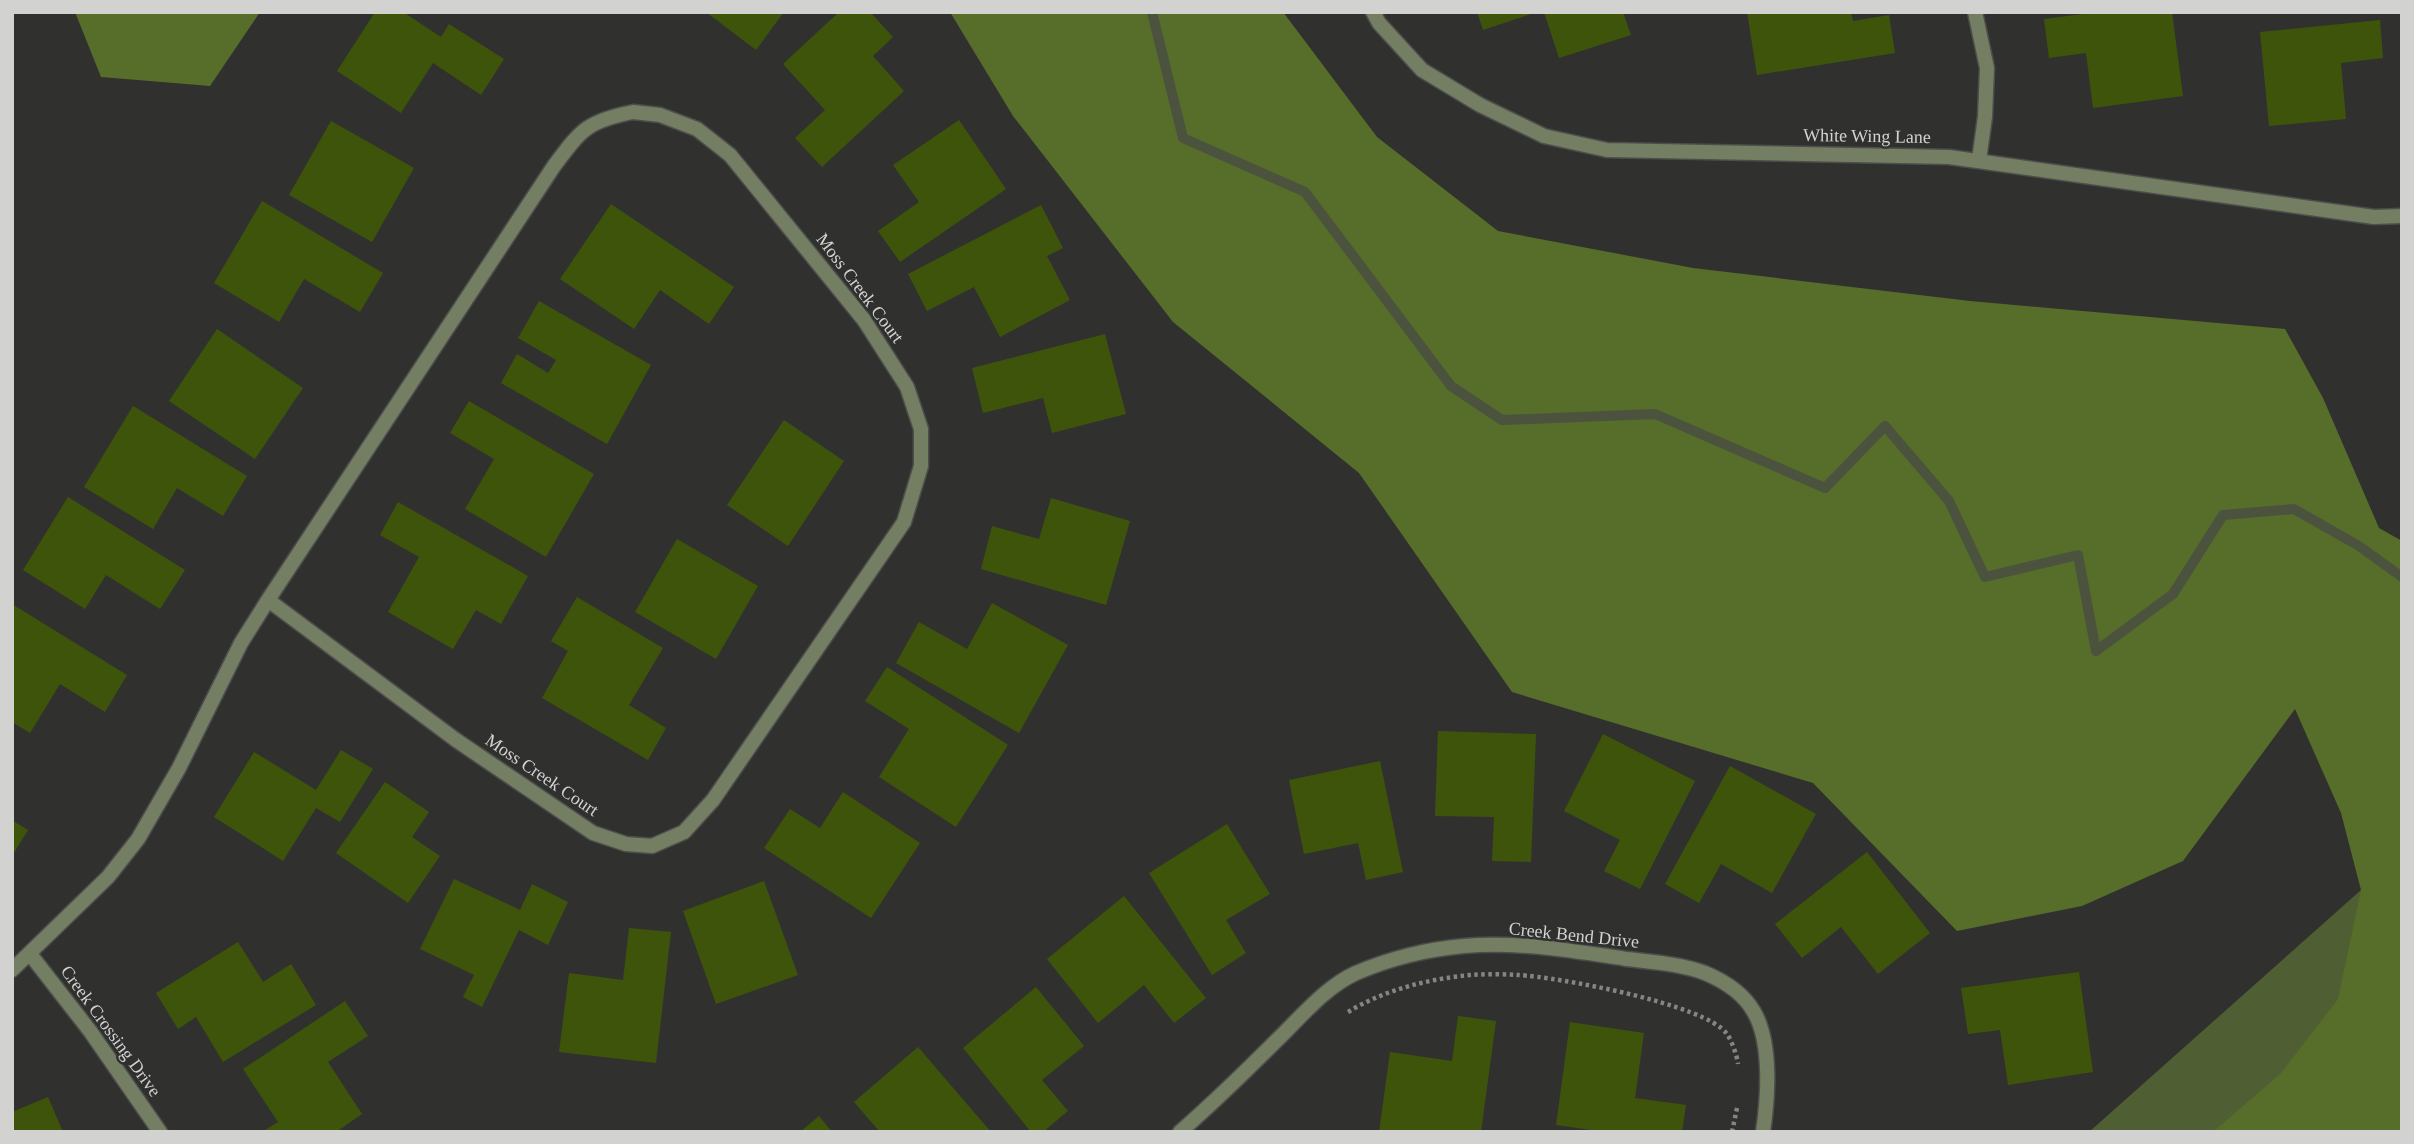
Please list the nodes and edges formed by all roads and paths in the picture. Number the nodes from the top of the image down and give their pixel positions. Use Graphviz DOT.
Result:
graph roads {
  1 [pos="1373,12"];
  2 [pos="1975,12"];
  3 [pos="1979,160"];
  4 [pos="2402,216"];
  5 [pos="268,600"];
  6 [pos="30,954"];
  7 [pos="12,970"];
  8 [pos="1344,1014"];
  9 [pos="1739,1070"];
  10 [pos="1738,1104"];
  11 [pos="160,1132"];
  12 [pos="1180,1132"];
  13 [pos="1732,1132"];
  14 [pos="1763,1132"];
  1 -- 3 [label="street, White Wing Lane"];
  2 -- 3 [label="street"];
  3 -- 4 [label="street, White Wing Lane"];
  5 -- 5 [label="street, Moss Creek Court"];
  5 -- 6 [label="street, Moss Creek Court"];
  6 -- 7 [label="street, Moss Creek Court"];
  6 -- 11 [label="street, Creek Crossing Drive"];
  8 -- 9 [label="path"];
  10 -- 13 [label="path"];
  12 -- 14 [label="street, Creek Bend Drive"];
}
